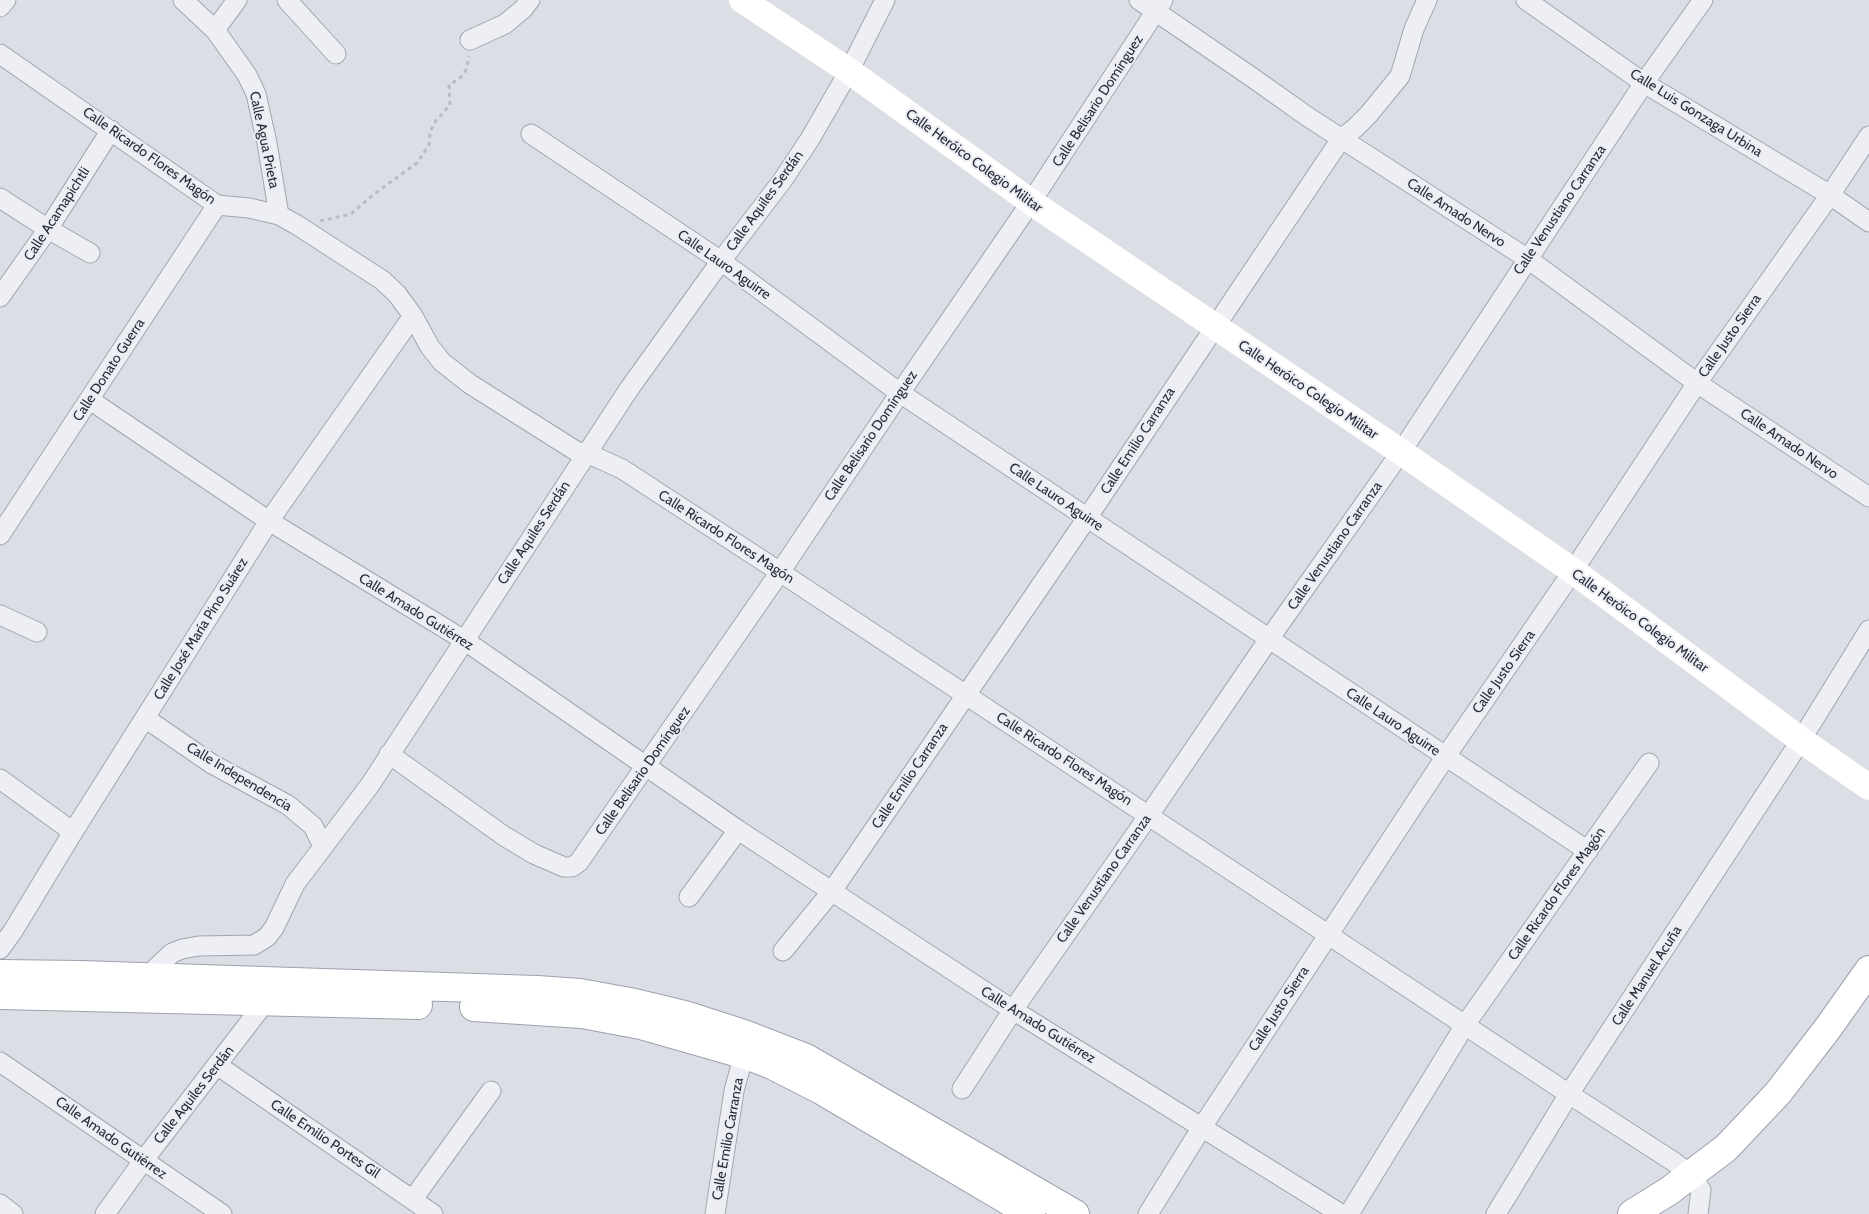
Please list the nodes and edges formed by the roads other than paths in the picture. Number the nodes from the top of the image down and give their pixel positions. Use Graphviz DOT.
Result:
graph roads {
  1 [pos="6,0"];
  2 [pos="183,0"];
  3 [pos="238,0"];
  4 [pos="287,0"];
  5 [pos="530,0"];
  6 [pos="742,0"];
  7 [pos="885,0"];
  8 [pos="1139,0"];
  9 [pos="1427,0"];
  10 [pos="1526,0"];
  11 [pos="1702,0"];
  12 [pos="0,6"];
  13 [pos="1160,6"];
  14 [pos="214,30"];
  15 [pos="470,40"];
  16 [pos="0,54"];
  17 [pos="336,54"];
  18 [pos="849,71"];
  19 [pos="1644,83"];
  20 [pos="111,130"];
  21 [pos="531,134"];
  22 [pos="1869,136"];
  23 [pos="1341,138"];
  24 [pos="1830,195"];
  25 [pos="0,198"];
  26 [pos="1030,202"];
  27 [pos="217,205"];
  28 [pos="279,215"];
  29 [pos="1869,222"];
  30 [pos="48,230"];
  31 [pos="90,253"];
  32 [pos="1528,259"];
  33 [pos="721,261"];
  34 [pos="0,297"];
  35 [pos="412,316"];
  36 [pos="1214,326"];
  37 [pos="1697,383"];
  38 [pos="900,393"];
  39 [pos="90,400"];
  40 [pos="1401,452"];
  41 [pos="585,454"];
  42 [pos="1869,497"];
  43 [pos="1087,518"];
  44 [pos="269,521"];
  45 [pos="0,535"];
  46 [pos="1573,571"];
  47 [pos="780,572"];
  48 [pos="0,615"];
  49 [pos="1869,630"];
  50 [pos="37,632"];
  51 [pos="1269,639"];
  52 [pos="464,640"];
  53 [pos="966,695"];
  54 [pos="145,718"];
  55 [pos="1802,740"];
  56 [pos="389,754"];
  57 [pos="1446,756"];
  58 [pos="1649,763"];
  59 [pos="646,767"];
  60 [pos="0,779"];
  61 [pos="1869,787"];
  62 [pos="1150,815"];
  63 [pos="738,830"];
  64 [pos="73,832"];
  65 [pos="323,846"];
  66 [pos="1588,851"];
  67 [pos="832,891"];
  68 [pos="689,897"];
  69 [pos="7,926"];
  70 [pos="1329,934"];
  71 [pos="0,949"];
  72 [pos="784,951"];
  73 [pos="1869,970"];
  74 [pos="0,974"];
  75 [pos="145,987"];
  76 [pos="0,995"];
  77 [pos="266,1001"];
  78 [pos="1869,1001"];
  79 [pos="1013,1010"];
  80 [pos="1465,1025"];
  81 [pos="751,1046"];
  82 [pos="0,1062"];
  83 [pos="217,1065"];
  84 [pos="962,1089"];
  85 [pos="491,1091"];
  86 [pos="1569,1094"];
  87 [pos="1202,1127"];
  88 [pos="143,1161"];
  89 [pos="1697,1193"];
  90 [pos="413,1199"];
  91 [pos="0,1204"];
  92 [pos="1019,1211"];
  93 [pos="13,1214"];
  94 [pos="104,1214"];
  95 [pos="222,1214"];
  96 [pos="433,1214"];
  97 [pos="716,1214"];
  98 [pos="1075,1214"];
  99 [pos="1148,1214"];
  100 [pos="1341,1214"];
  101 [pos="1349,1214"];
  102 [pos="1496,1214"];
  103 [pos="1632,1214"];
  104 [pos="1668,1214"];
  1 -- 12 [label="street"];
  2 -- 14 [label="street, Calle Agua Prieta"];
  3 -- 14 [label="street"];
  4 -- 17 [label="street"];
  5 -- 15 [label="street"];
  6 -- 18 [label="main road, Calle Heróico Colegio Militar"];
  7 -- 18 [label="street, Calle Aquiles Serdán"];
  8 -- 13 [label="street, Calle Amado Nervo"];
  9 -- 23 [label="street, Calle Emilio Carranza"];
  10 -- 19 [label="street, Calle Luis Gonzaga Urbina"];
  11 -- 19 [label="street, Calle Venustiano Carranza"];
  13 -- 23 [label="street, Calle Amado Nervo"];
  13 -- 26 [label="street, Calle Belisario Domínguez"];
  14 -- 28 [label="street, Calle Agua Prieta"];
  16 -- 20 [label="street, Calle Ricardo Flores Magón"];
  18 -- 26 [label="main road, Calle Heróico Colegio Militar"];
  18 -- 33 [label="street, Calle Aquiles Serdán"];
  19 -- 24 [label="street, Calle Luis Gonzaga Urbina"];
  19 -- 32 [label="street, Calle Venustiano Carranza"];
  20 -- 27 [label="street, Calle Ricardo Flores Magón"];
  20 -- 30 [label="street, Calle Acamapichtli"];
  21 -- 33 [label="street, Calle Lauro Aguirre"];
  22 -- 24 [label="street, Calle Justo Sierra"];
  23 -- 32 [label="street, Calle Amado Nervo"];
  23 -- 36 [label="street, Calle Emilio Carranza"];
  24 -- 29 [label="street, Calle Luis Gonzaga Urbina"];
  24 -- 37 [label="street, Calle Justo Sierra"];
  25 -- 30 [label="street"];
  26 -- 36 [label="main road, Calle Heróico Colegio Militar"];
  26 -- 38 [label="street, Calle Belisario Domínguez"];
  27 -- 28 [label="street, Calle Ricardo Flores Magón"];
  27 -- 39 [label="street, Calle Donato Guerra"];
  28 -- 35 [label="street, Calle Ricardo Flores Magón"];
  30 -- 31 [label="street"];
  30 -- 34 [label="street, Calle Acamapichtli"];
  32 -- 37 [label="street, Calle Amado Nervo"];
  32 -- 40 [label="street, Calle Venustiano Carranza"];
  33 -- 38 [label="street, Calle Lauro Aguirre"];
  33 -- 41 [label="street, Calle Aquiles Serdán"];
  35 -- 41 [label="street, Calle Ricardo Flores Magón"];
  35 -- 44 [label="street, Calle José María Pino Suárez"];
  36 -- 40 [label="main road, Calle Heróico Colegio Militar"];
  36 -- 43 [label="street, Calle Emilio Carranza"];
  37 -- 42 [label="street, Calle Amado Nervo"];
  37 -- 46 [label="street, Calle Justo Sierra"];
  38 -- 43 [label="street, Calle Lauro Aguirre"];
  38 -- 47 [label="street, Calle Belisario Domínguez"];
  39 -- 44 [label="street, Calle Amado Gutiérrez"];
  39 -- 45 [label="street, Calle Donato Guerra"];
  40 -- 46 [label="main road, Calle Heróico Colegio Militar"];
  40 -- 51 [label="street, Calle Venustiano Carranza"];
  41 -- 47 [label="street, Calle Ricardo Flores Magón"];
  41 -- 52 [label="street, Calle Aquiles Serdán"];
  43 -- 51 [label="street, Calle Lauro Aguirre"];
  43 -- 53 [label="street, Calle Emilio Carranza"];
  44 -- 52 [label="street, Calle Amado Gutiérrez"];
  44 -- 54 [label="street, Calle José María Pino Suárez"];
  46 -- 55 [label="main road, Calle Heróico Colegio Militar"];
  46 -- 57 [label="street, Calle Justo Sierra"];
  47 -- 53 [label="street, Calle Ricardo Flores Magón"];
  47 -- 59 [label="street, Calle Belisario Domínguez"];
  48 -- 50 [label="street"];
  49 -- 55 [label="street, Calle Manuel Acuña"];
  51 -- 57 [label="street, Calle Lauro Aguirre"];
  51 -- 62 [label="street, Calle Venustiano Carranza"];
  52 -- 56 [label="street, Calle Aquiles Serdán"];
  52 -- 59 [label="street, Calle Amado Gutiérrez"];
  53 -- 62 [label="street, Calle Ricardo Flores Magón"];
  53 -- 67 [label="street, Calle Emilio Carranza"];
  54 -- 64 [label="street, Calle José María Pino Suárez"];
  54 -- 65 [label="street, Calle Independencia"];
  55 -- 61 [label="main road, Calle Heróico Colegio Militar"];
  55 -- 86 [label="street, Calle Manuel Acuña"];
  56 -- 59 [label="street, Calle Belisario Domínguez"];
  56 -- 65 [label="street, Calle Aquiles Serdán"];
  57 -- 66 [label="street, Calle Lauro Aguirre"];
  57 -- 70 [label="street, Calle Justo Sierra"];
  58 -- 66 [label="street, Calle Ricardo Flores Magón"];
  59 -- 63 [label="street, Calle Amado Gutiérrez"];
  60 -- 64 [label="street"];
  62 -- 70 [label="street, Calle Ricardo Flores Magón"];
  62 -- 79 [label="street, Calle Venustiano Carranza"];
  63 -- 67 [label="street, Calle Amado Gutiérrez"];
  63 -- 68 [label="street"];
  64 -- 69 [label="street, Calle José María Pino Suárez"];
  65 -- 75 [label="street, Calle Aquiles Serdán"];
  66 -- 80 [label="street, Calle Ricardo Flores Magón"];
  67 -- 72 [label="street, Calle Emilio Carranza"];
  67 -- 79 [label="street, Calle Amado Gutiérrez"];
  69 -- 71 [label="street, Calle José María Pino Suárez"];
  70 -- 80 [label="street, Calle Ricardo Flores Magón"];
  70 -- 87 [label="street, Calle Justo Sierra"];
  73 -- 89 [label="main road"];
  74 -- 75 [label="main road"];
  75 -- 76 [label="main road"];
  75 -- 77 [label="main road"];
  75 -- 81 [label="main road"];
  77 -- 81 [label="main road"];
  77 -- 83 [label="street, Calle Aquiles Serdán"];
  78 -- 89 [label="main road"];
  79 -- 84 [label="street, Calle Venustiano Carranza"];
  79 -- 87 [label="street, Calle Amado Gutiérrez"];
  80 -- 86 [label="street, Calle Ricardo Flores Magón"];
  80 -- 101 [label="street, Calle Ricardo Flores Magón"];
  81 -- 92 [label="main road"];
  81 -- 97 [label="street, Calle Emilio Carranza"];
  81 -- 98 [label="main road"];
  82 -- 88 [label="street, Calle Amado Gutiérrez"];
  83 -- 88 [label="street, Calle Aquiles Serdán"];
  83 -- 90 [label="street, Calle Emilio Portes Gil"];
  85 -- 90 [label="street"];
  86 -- 89 [label="street, Calle Ricardo Flores Magón"];
  86 -- 102 [label="street, Calle Manuel Acuña"];
  87 -- 99 [label="street, Calle Justo Sierra"];
  87 -- 100 [label="street, Calle Amado Gutiérrez"];
  88 -- 94 [label="street, Calle Aquiles Serdán"];
  88 -- 95 [label="street, Calle Amado Gutiérrez"];
  89 -- 103 [label="main road"];
  89 -- 104 [label="main road"];
  90 -- 96 [label="street, Calle Emilio Portes Gil"];
  91 -- 93 [label="street"];
}
